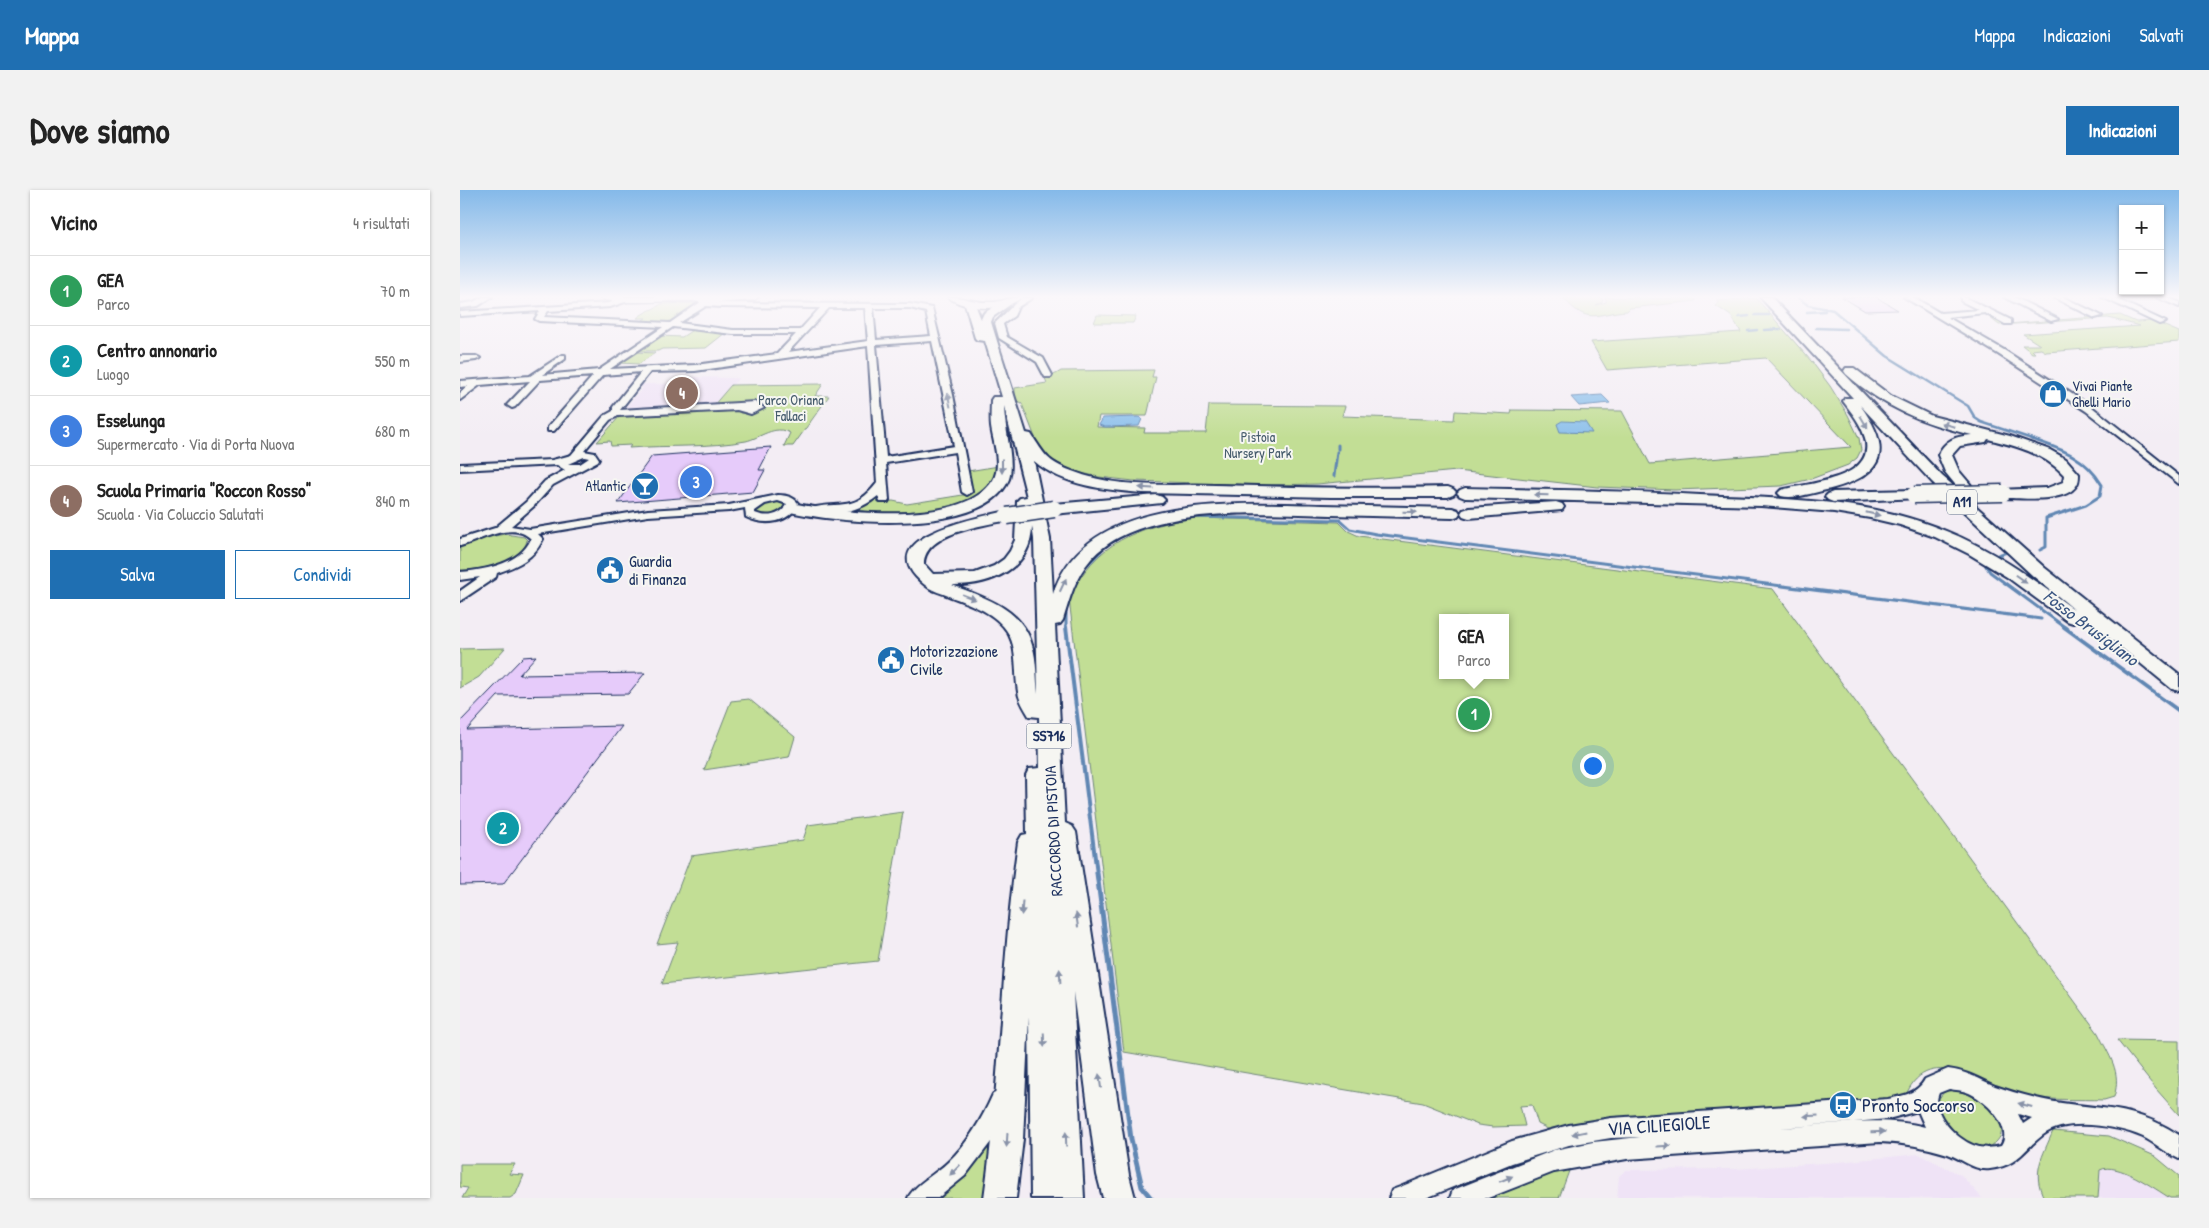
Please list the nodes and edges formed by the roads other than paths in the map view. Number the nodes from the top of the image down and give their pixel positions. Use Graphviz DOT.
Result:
graph roads {
  1 [pos="641,344"];
  2 [pos="791,344"];
  3 [pos="865,344"];
  4 [pos="872,344"];
  5 [pos="937,344"];
  6 [pos="982,344"];
  7 [pos="992,344"];
  8 [pos="1014,344"];
  9 [pos="1813,344"];
  10 [pos="1815,344"];
  11 [pos="1815,344"];
  12 [pos="1816,344"];
  13 [pos="1986,344"];
  14 [pos="562,357"];
  15 [pos="779,357"];
  16 [pos="476,358"];
  17 [pos="460,359"];
  18 [pos="648,369"];
  19 [pos="601,372"];
  20 [pos="1048,375"];
  21 [pos="535,378"];
  22 [pos="477,383"];
  23 [pos="460,384"];
  24 [pos="460,397"];
  25 [pos="998,400"];
  26 [pos="512,405"];
  27 [pos="738,407"];
  28 [pos="616,409"];
  29 [pos="1016,424"];
  30 [pos="551,429"];
  31 [pos="2012,442"];
  32 [pos="958,448"];
  33 [pos="569,459"];
  34 [pos="880,461"];
  35 [pos="460,467"];
  36 [pos="576,468"];
  37 [pos="2179,481"];
  38 [pos="549,483"];
  39 [pos="881,485"];
  40 [pos="967,492"];
  41 [pos="1448,492"];
  42 [pos="1465,493"];
  43 [pos="1370,494"];
  44 [pos="1258,499"];
  45 [pos="1660,499"];
  46 [pos="1686,499"];
  47 [pos="884,500"];
  48 [pos="1025,501"];
  49 [pos="761,502"];
  50 [pos="530,504"];
  51 [pos="793,507"];
  52 [pos="729,508"];
  53 [pos="1367,511"];
  54 [pos="1985,511"];
  55 [pos="1452,513"];
  56 [pos="1469,513"];
  57 [pos="749,514"];
  58 [pos="603,522"];
  59 [pos="498,530"];
  60 [pos="529,531"];
  61 [pos="460,543"];
  62 [pos="533,548"];
  63 [pos="504,566"];
  64 [pos="460,576"];
  65 [pos="926,576"];
  66 [pos="460,597"];
  67 [pos="1047,648"];
  68 [pos="2179,672"];
  69 [pos="2179,684"];
  70 [pos="2179,693"];
  71 [pos="1036,711"];
  72 [pos="1045,807"];
  73 [pos="1011,1068"];
  74 [pos="1985,1092"];
  75 [pos="1926,1095"];
  76 [pos="2066,1114"];
  77 [pos="1952,1145"];
  78 [pos="2014,1146"];
  79 [pos="2179,1148"];
  80 [pos="1058,1194"];
  81 [pos="919,1198"];
  82 [pos="1000,1198"];
  83 [pos="1119,1198"];
  84 [pos="1400,1198"];
  85 [pos="1461,1198"];
  1 -- 19 [label="street"];
  2 -- 15 [label="street"];
  3 -- 15 [label="street"];
  4 -- 34 [label="street"];
  32 -- 5 [label="street, one-way"];
  6 -- 25 [label="highway, RACCORDO DI PISTOIA / SS716"];
  7 -- 29 [label="highway, RACCORDO DI PISTOIA / SS716"];
  8 -- 20 [label="street"];
  9 -- 46 [label="highway, one-way"];
  10 -- 54 [label="highway, A11"];
  11 -- 69 [label="highway, A11"];
  31 -- 12 [label="highway, one-way"];
  13 -- 37 [label="street"];
  14 -- 21 [label="street"];
  15 -- 18 [label="street"];
  16 -- 17 [label="street"];
  18 -- 19 [label="street"];
  18 -- 28 [label="street"];
  19 -- 21 [label="street"];
  19 -- 30 [label="street"];
  21 -- 22 [label="street"];
  21 -- 26 [label="street"];
  22 -- 23 [label="street"];
  22 -- 24 [label="street"];
  25 -- 48 [label="highway, RACCORDO DI PISTOIA / SS716"];
  25 -- 51 [label="highway, one-way"];
  27 -- 33 [label="street"];
  43 -- 29 [label="highway, one-way"];
  29 -- 67 [label="highway, RACCORDO DI PISTOIA / SS716"];
  31 -- 46 [label="highway, bridge"];
  31 -- 54 [label="highway"];
  32 -- 34 [label="street"];
  32 -- 40 [label="street"];
  33 -- 35 [label="street"];
  33 -- 36 [label="street"];
  33 -- 36 [label="street"];
  33 -- 38 [label="street"];
  34 -- 39 [label="street"];
  36 -- 38 [label="street"];
  38 -- 50 [label="street"];
  39 -- 47 [label="street"];
  39 -- 51 [label="street"];
  41 -- 43 [label="highway"];
  45 -- 42 [label="highway, one-way"];
  43 -- 44 [label="highway"];
  44 -- 53 [label="highway"];
  44 -- 65 [label="highway, bridge"];
  45 -- 46 [label="highway"];
  45 -- 56 [label="highway"];
  46 -- 70 [label="highway, one-way"];
  48 -- 65 [label="highway"];
  48 -- 71 [label="highway, RACCORDO DI PISTOIA / SS716"];
  49 -- 51 [label="street"];
  49 -- 52 [label="street"];
  49 -- 57 [label="street"];
  50 -- 59 [label="street"];
  50 -- 60 [label="street"];
  51 -- 57 [label="street"];
  52 -- 57 [label="street"];
  52 -- 58 [label="street"];
  53 -- 55 [label="highway, one-way"];
  67 -- 53 [label="highway, one-way"];
  54 -- 68 [label="highway, A11"];
  58 -- 60 [label="street"];
  58 -- 62 [label="street"];
  59 -- 60 [label="street"];
  59 -- 61 [label="street"];
  60 -- 62 [label="street"];
  62 -- 63 [label="street"];
  63 -- 64 [label="street"];
  63 -- 66 [label="street"];
  65 -- 71 [label="highway, one-way"];
  67 -- 72 [label="highway, RACCORDO DI PISTOIA / SS716"];
  71 -- 72 [label="highway, RACCORDO DI PISTOIA / SS716"];
  72 -- 73 [label="highway, one-way"];
  72 -- 80 [label="highway, RACCORDO DI PISTOIA / SS716"];
  83 -- 72 [label="highway, one-way"];
  73 -- 81 [label="street, one-way"];
  73 -- 82 [label="highway, one-way"];
  74 -- 75 [label="street, VIA CILIEGIOLE"];
  76 -- 74 [label="street, one-way"];
  74 -- 78 [label="street, VIA CILIEGIOLE"];
  75 -- 77 [label="street, VIA CILIEGIOLE"];
  75 -- 84 [label="street, VIA CILIEGIOLE, one-way"];
  76 -- 78 [label="street"];
  76 -- 79 [label="street"];
  77 -- 78 [label="street, VIA CILIEGIOLE"];
  85 -- 77 [label="street, VIA CILIEGIOLE, one-way"];
}
